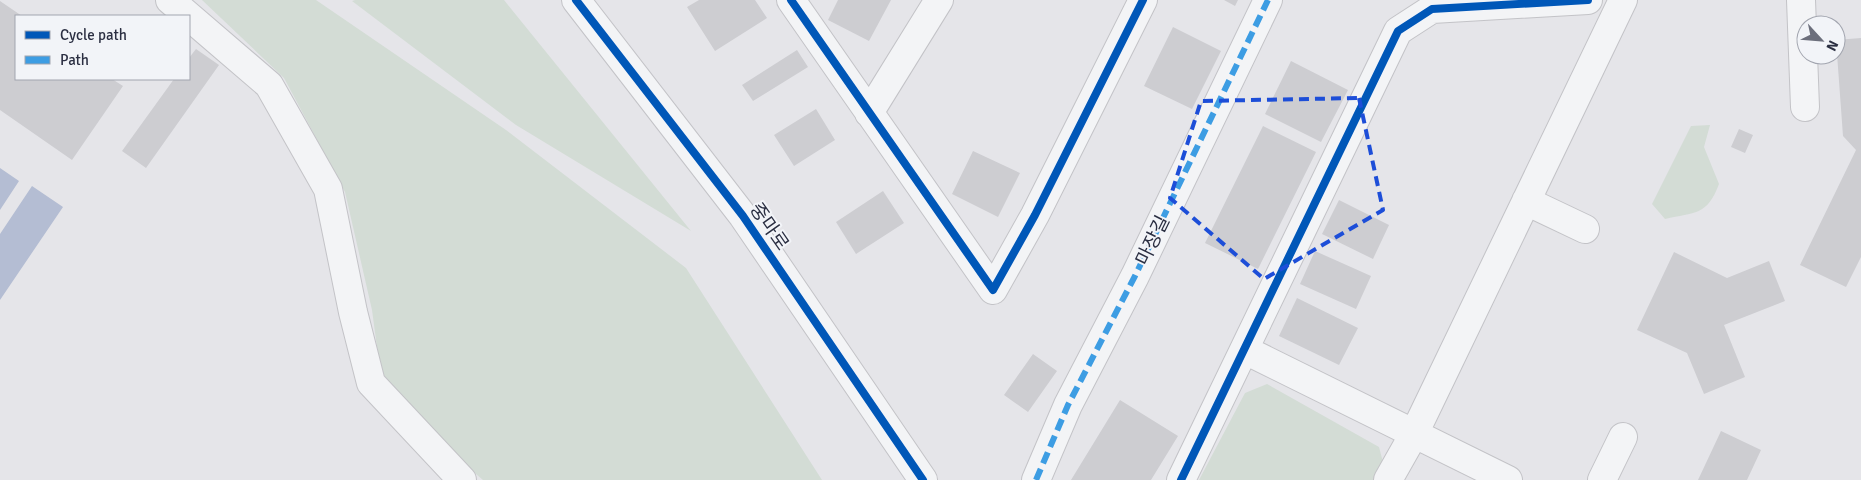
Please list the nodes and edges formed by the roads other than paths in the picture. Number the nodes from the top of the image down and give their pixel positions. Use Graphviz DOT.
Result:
graph roads {
  1 [pos="170,0"];
  2 [pos="576,0"];
  3 [pos="791,0"];
  4 [pos="940,0"];
  5 [pos="1143,0"];
  6 [pos="1268,0"];
  7 [pos="1588,0"];
  8 [pos="1623,0"];
  9 [pos="1801,0"];
  10 [pos="187,15"];
  11 [pos="190,17"];
  12 [pos="1805,107"];
  13 [pos="869,113"];
  14 [pos="1526,201"];
  15 [pos="1585,229"];
  16 [pos="1245,350"];
  17 [pos="1414,434"];
  18 [pos="1623,436"];
  19 [pos="462,480"];
  20 [pos="923,480"];
  21 [pos="1036,480"];
  22 [pos="1181,480"];
  23 [pos="1388,480"];
  24 [pos="1508,480"];
  25 [pos="1602,480"];
  1 -- 10 [label="street"];
  2 -- 20 [label="street, 중마로"];
  3 -- 13 [label="street"];
  4 -- 13 [label="street"];
  5 -- 13 [label="street"];
  6 -- 21 [label="street, 마장길"];
  7 -- 16 [label="street"];
  8 -- 14 [label="street"];
  9 -- 12 [label="street"];
  11 -- 19 [label="street"];
  14 -- 15 [label="street"];
  14 -- 17 [label="street"];
  16 -- 17 [label="street"];
  16 -- 22 [label="street"];
  17 -- 23 [label="street"];
  17 -- 24 [label="street"];
  18 -- 25 [label="street"];
}
